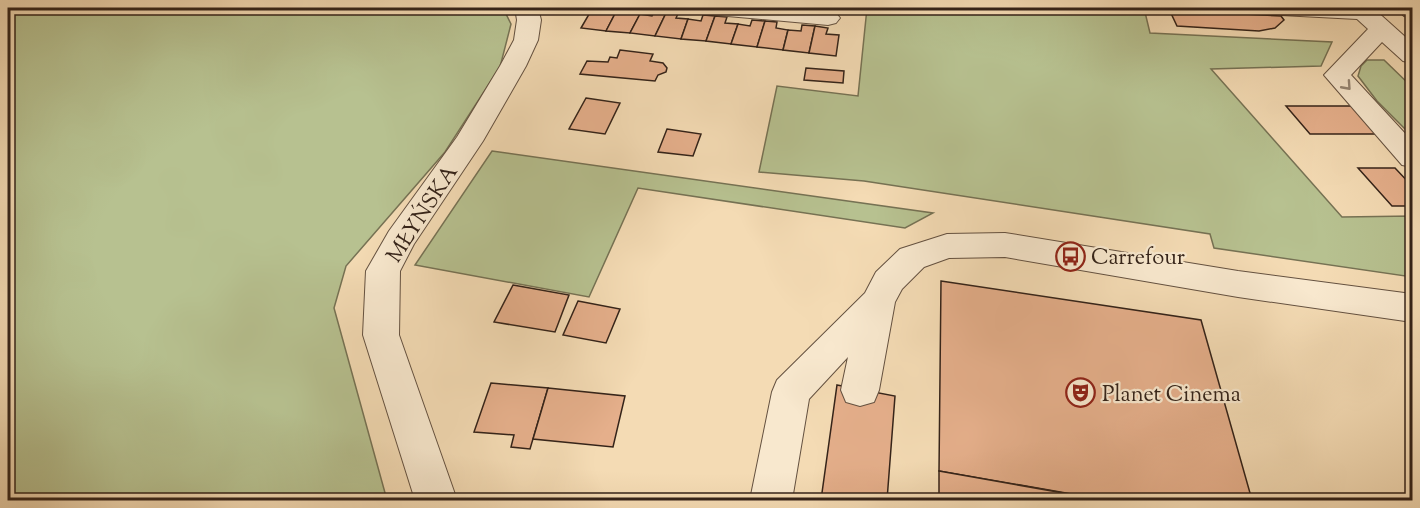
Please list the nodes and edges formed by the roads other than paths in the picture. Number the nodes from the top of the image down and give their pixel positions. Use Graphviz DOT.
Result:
graph roads {
  1 [pos="527,8"];
  2 [pos="716,8"];
  3 [pos="1281,8"];
  4 [pos="1408,8"];
  5 [pos="1413,11"];
  6 [pos="1368,16"];
  7 [pos="828,18"];
  8 [pos="1413,56"];
  9 [pos="1413,158"];
  10 [pos="1334,299"];
  11 [pos="878,302"];
  12 [pos="1413,308"];
  13 [pos="1413,324"];
  14 [pos="860,390"];
  15 [pos="436,501"];
  16 [pos="771,501"];
  1 -- 15 [label="street, MŁYŃSKA"];
  2 -- 7 [label="street"];
  3 -- 6 [label="street"];
  4 -- 5 [label="street"];
  6 -- 8 [label="street"];
  6 -- 9 [label="street, one-way"];
  10 -- 11 [label="street"];
  10 -- 12 [label="street"];
  10 -- 13 [label="street"];
  11 -- 14 [label="street"];
  11 -- 16 [label="street"];
}
